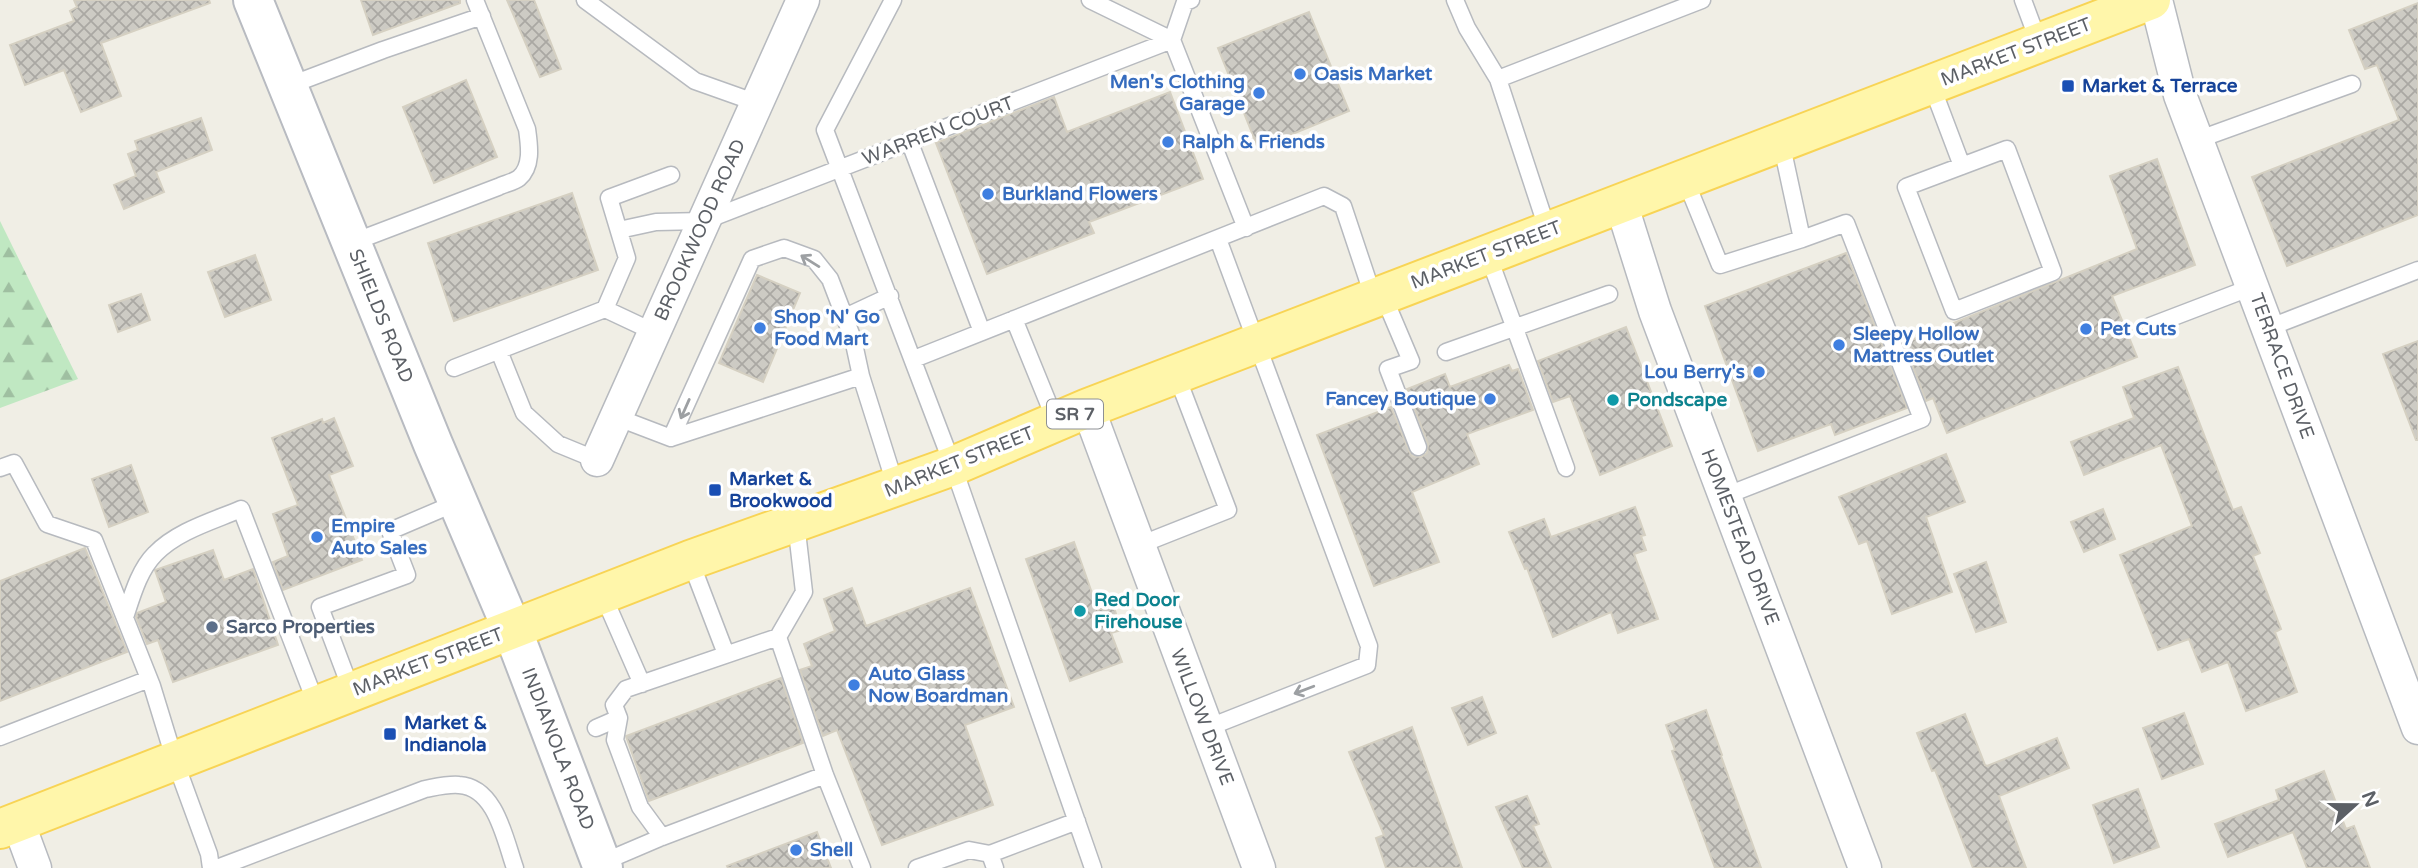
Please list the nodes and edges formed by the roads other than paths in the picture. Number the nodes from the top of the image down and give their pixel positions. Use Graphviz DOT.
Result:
graph roads {
  1 [pos="253,0"];
  2 [pos="475,0"];
  3 [pos="585,0"];
  4 [pos="803,0"];
  5 [pos="893,0"];
  6 [pos="1090,0"];
  7 [pos="1191,0"];
  8 [pos="1455,0"];
  9 [pos="1702,0"];
  10 [pos="2023,0"];
  11 [pos="2145,1"];
  12 [pos="482,16"];
  13 [pos="1172,40"];
  14 [pos="2039,43"];
  15 [pos="1497,79"];
  16 [pos="1931,84"];
  17 [pos="2352,84"];
  18 [pos="288,86"];
  19 [pos="757,103"];
  20 [pos="2197,140"];
  21 [pos="1781,142"];
  22 [pos="910,143"];
  23 [pos="1962,166"];
  24 [pos="841,169"];
  25 [pos="671,176"];
  26 [pos="1685,179"];
  27 [pos="1621,203"];
  28 [pos="704,221"];
  29 [pos="1246,228"];
  30 [pos="618,230"];
  31 [pos="1548,231"];
  32 [pos="1802,239"];
  33 [pos="1218,240"];
  34 [pos="351,243"];
  35 [pos="1488,255"];
  36 [pos="2418,270"];
  37 [pos="2252,287"];
  38 [pos="1609,294"];
  39 [pos="890,296"];
  40 [pos="1378,297"];
  41 [pos="605,309"];
  42 [pos="845,317"];
  43 [pos="1014,319"];
  44 [pos="2150,326"];
  45 [pos="1514,327"];
  46 [pos="2268,328"];
  47 [pos="654,332"];
  48 [pos="982,332"];
  49 [pos="1256,344"];
  50 [pos="499,351"];
  51 [pos="1446,352"];
  52 [pos="914,359"];
  53 [pos="454,368"];
  54 [pos="1176,374"];
  55 [pos="861,376"];
  56 [pos="1072,415"];
  57 [pos="616,417"];
  58 [pos="671,439"];
  59 [pos="1418,447"];
  60 [pos="597,460"];
  61 [pos="953,466"];
  62 [pos="0,468"];
  63 [pos="1566,468"];
  64 [pos="897,488"];
  65 [pos="1725,496"];
  66 [pos="458,502"];
  67 [pos="796,523"];
  68 [pos="1137,546"];
  69 [pos="690,560"];
  70 [pos="603,594"];
  71 [pos="125,617"];
  72 [pos="512,629"];
  73 [pos="778,637"];
  74 [pos="726,654"];
  75 [pos="149,679"];
  76 [pos="642,684"];
  77 [pos="352,692"];
  78 [pos="317,706"];
  79 [pos="619,718"];
  80 [pos="596,728"];
  81 [pos="1207,728"];
  82 [pos="2418,728"];
  83 [pos="0,737"];
  84 [pos="175,761"];
  85 [pos="825,775"];
  86 [pos="1077,821"];
  87 [pos="9,825"];
  88 [pos="662,836"];
  89 [pos="993,861"];
  90 [pos="602,866"];
  91 [pos="35,868"];
  92 [pos="211,868"];
  93 [pos="217,868"];
  94 [pos="515,868"];
  95 [pos="862,868"];
  96 [pos="916,868"];
  97 [pos="1093,868"];
  98 [pos="1259,868"];
  99 [pos="1865,868"];
  1 -- 18 [label="main road, SHIELDS ROAD"];
  2 -- 12 [label="lane"];
  3 -- 19 [label="lane"];
  4 -- 19 [label="street, BROOKWOOD ROAD"];
  5 -- 24 [label="lane"];
  6 -- 13 [label="lane"];
  7 -- 13 [label="lane"];
  8 -- 15 [label="lane"];
  9 -- 15 [label="lane"];
  10 -- 14 [label="lane"];
  11 -- 14 [label="main road, MARKET STREET / SR 7"];
  11 -- 20 [label="street, TERRACE DRIVE"];
  12 -- 18 [label="lane"];
  12 -- 34 [label="lane"];
  13 -- 22 [label="lane, WARREN COURT"];
  13 -- 29 [label="lane"];
  14 -- 16 [label="main road, MARKET STREET / SR 7"];
  15 -- 31 [label="lane"];
  16 -- 21 [label="main road, MARKET STREET / SR 7"];
  16 -- 23 [label="lane"];
  17 -- 20 [label="lane"];
  18 -- 34 [label="main road, SHIELDS ROAD"];
  19 -- 28 [label="street, BROOKWOOD ROAD"];
  20 -- 37 [label="street, TERRACE DRIVE"];
  21 -- 26 [label="main road, MARKET STREET / SR 7"];
  21 -- 32 [label="lane"];
  22 -- 24 [label="lane, WARREN COURT"];
  22 -- 48 [label="lane"];
  23 -- 23 [label="lane"];
  24 -- 28 [label="lane, WARREN COURT"];
  24 -- 39 [label="lane"];
  25 -- 30 [label="lane"];
  26 -- 27 [label="main road, MARKET STREET / SR 7"];
  26 -- 32 [label="lane"];
  27 -- 31 [label="main road, MARKET STREET / SR 7"];
  27 -- 65 [label="street, HOMESTEAD DRIVE"];
  28 -- 30 [label="lane, WARREN COURT"];
  28 -- 47 [label="street, BROOKWOOD ROAD"];
  29 -- 33 [label="lane"];
  29 -- 40 [label="lane"];
  30 -- 41 [label="lane"];
  31 -- 35 [label="main road, MARKET STREET / SR 7"];
  32 -- 65 [label="lane"];
  33 -- 43 [label="lane"];
  33 -- 49 [label="lane"];
  34 -- 66 [label="main road, SHIELDS ROAD"];
  35 -- 40 [label="main road, MARKET STREET / SR 7"];
  35 -- 45 [label="lane"];
  36 -- 46 [label="lane"];
  37 -- 44 [label="lane"];
  37 -- 46 [label="street, TERRACE DRIVE"];
  38 -- 45 [label="lane"];
  39 -- 42 [label="lane"];
  39 -- 52 [label="lane"];
  40 -- 49 [label="main road, MARKET STREET / SR 7"];
  40 -- 59 [label="lane"];
  41 -- 47 [label="lane"];
  41 -- 50 [label="lane"];
  42 -- 55 [label="lane"];
  42 -- 58 [label="lane, one-way"];
  43 -- 48 [label="lane"];
  43 -- 56 [label="lane"];
  45 -- 51 [label="lane"];
  45 -- 63 [label="lane"];
  46 -- 82 [label="street, TERRACE DRIVE"];
  47 -- 57 [label="street, BROOKWOOD ROAD"];
  48 -- 52 [label="lane"];
  49 -- 54 [label="main road, MARKET STREET / SR 7"];
  49 -- 81 [label="lane, one-way"];
  50 -- 53 [label="lane"];
  50 -- 60 [label="lane"];
  52 -- 61 [label="lane"];
  54 -- 56 [label="main road, MARKET STREET / SR 7"];
  54 -- 68 [label="lane"];
  55 -- 58 [label="lane"];
  55 -- 64 [label="lane"];
  56 -- 61 [label="main road, MARKET STREET / SR 7"];
  56 -- 68 [label="street, WILLOW DRIVE"];
  57 -- 58 [label="lane"];
  57 -- 60 [label="street, BROOKWOOD ROAD"];
  61 -- 64 [label="main road, MARKET STREET / SR 7"];
  61 -- 86 [label="lane"];
  62 -- 71 [label="lane"];
  64 -- 67 [label="main road, MARKET STREET / SR 7"];
  65 -- 99 [label="street, HOMESTEAD DRIVE"];
  66 -- 72 [label="main road, SHIELDS ROAD"];
  66 -- 77 [label="lane"];
  67 -- 69 [label="main road, MARKET STREET / SR 7"];
  67 -- 73 [label="lane"];
  68 -- 81 [label="street, WILLOW DRIVE"];
  69 -- 70 [label="main road, MARKET STREET / SR 7"];
  69 -- 74 [label="lane"];
  70 -- 72 [label="main road, MARKET STREET / SR 7"];
  70 -- 76 [label="lane"];
  71 -- 75 [label="lane"];
  71 -- 78 [label="lane"];
  72 -- 77 [label="main road, MARKET STREET / SR 7"];
  72 -- 90 [label="main road, INDIANOLA ROAD"];
  73 -- 74 [label="lane"];
  73 -- 85 [label="lane"];
  74 -- 76 [label="lane"];
  75 -- 83 [label="lane"];
  75 -- 84 [label="lane"];
  76 -- 79 [label="lane"];
  77 -- 78 [label="main road, MARKET STREET / SR 7"];
  78 -- 84 [label="main road, MARKET STREET / SR 7"];
  79 -- 80 [label="lane"];
  79 -- 88 [label="lane"];
  81 -- 98 [label="street, WILLOW DRIVE"];
  84 -- 87 [label="main road, MARKET STREET / SR 7"];
  84 -- 92 [label="lane"];
  85 -- 88 [label="lane"];
  85 -- 95 [label="lane"];
  86 -- 89 [label="lane"];
  86 -- 97 [label="lane"];
  87 -- 91 [label="street"];
  88 -- 90 [label="lane"];
  89 -- 96 [label="lane"];
  93 -- 94 [label="lane"];
}
